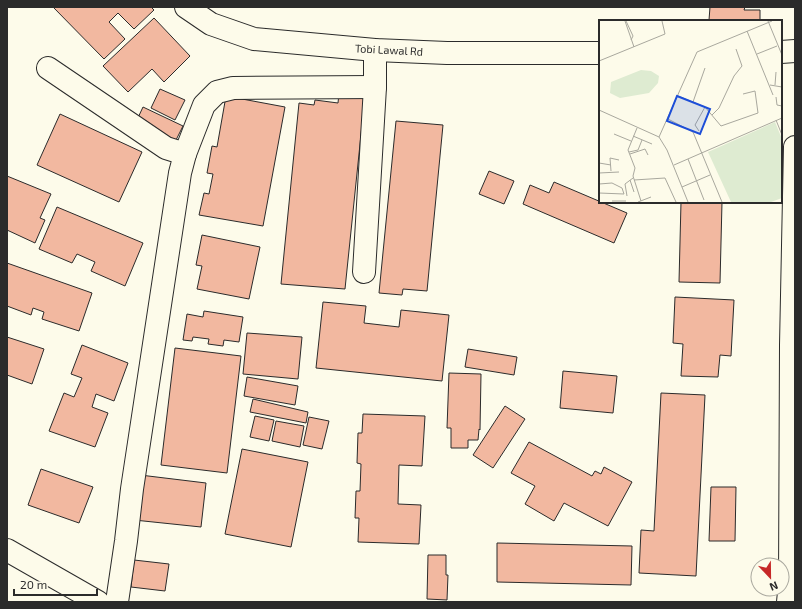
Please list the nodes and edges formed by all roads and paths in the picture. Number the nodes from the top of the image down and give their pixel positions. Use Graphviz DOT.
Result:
graph roads {
  1 [pos="186,7"];
  2 [pos="375,50"];
  3 [pos="782,52"];
  4 [pos="795,52"];
  5 [pos="599,54"];
  6 [pos="48,68"];
  7 [pos="375,87"];
  8 [pos="795,147"];
  9 [pos="185,154"];
  10 [pos="364,272"];
  11 [pos="7,550"];
  12 [pos="98,602"];
  13 [pos="117,602"];
  14 [pos="788,602"];
  1 -- 2 [label="street, Tobi Lawal Rd"];
  2 -- 5 [label="street, Tobi Lawal Rd"];
  2 -- 7 [label="street"];
  3 -- 4 [label="street"];
  6 -- 9 [label="street"];
  7 -- 9 [label="street"];
  7 -- 10 [label="street"];
  8 -- 14 [label="street"];
  9 -- 13 [label="street"];
  11 -- 12 [label="street"];
}
